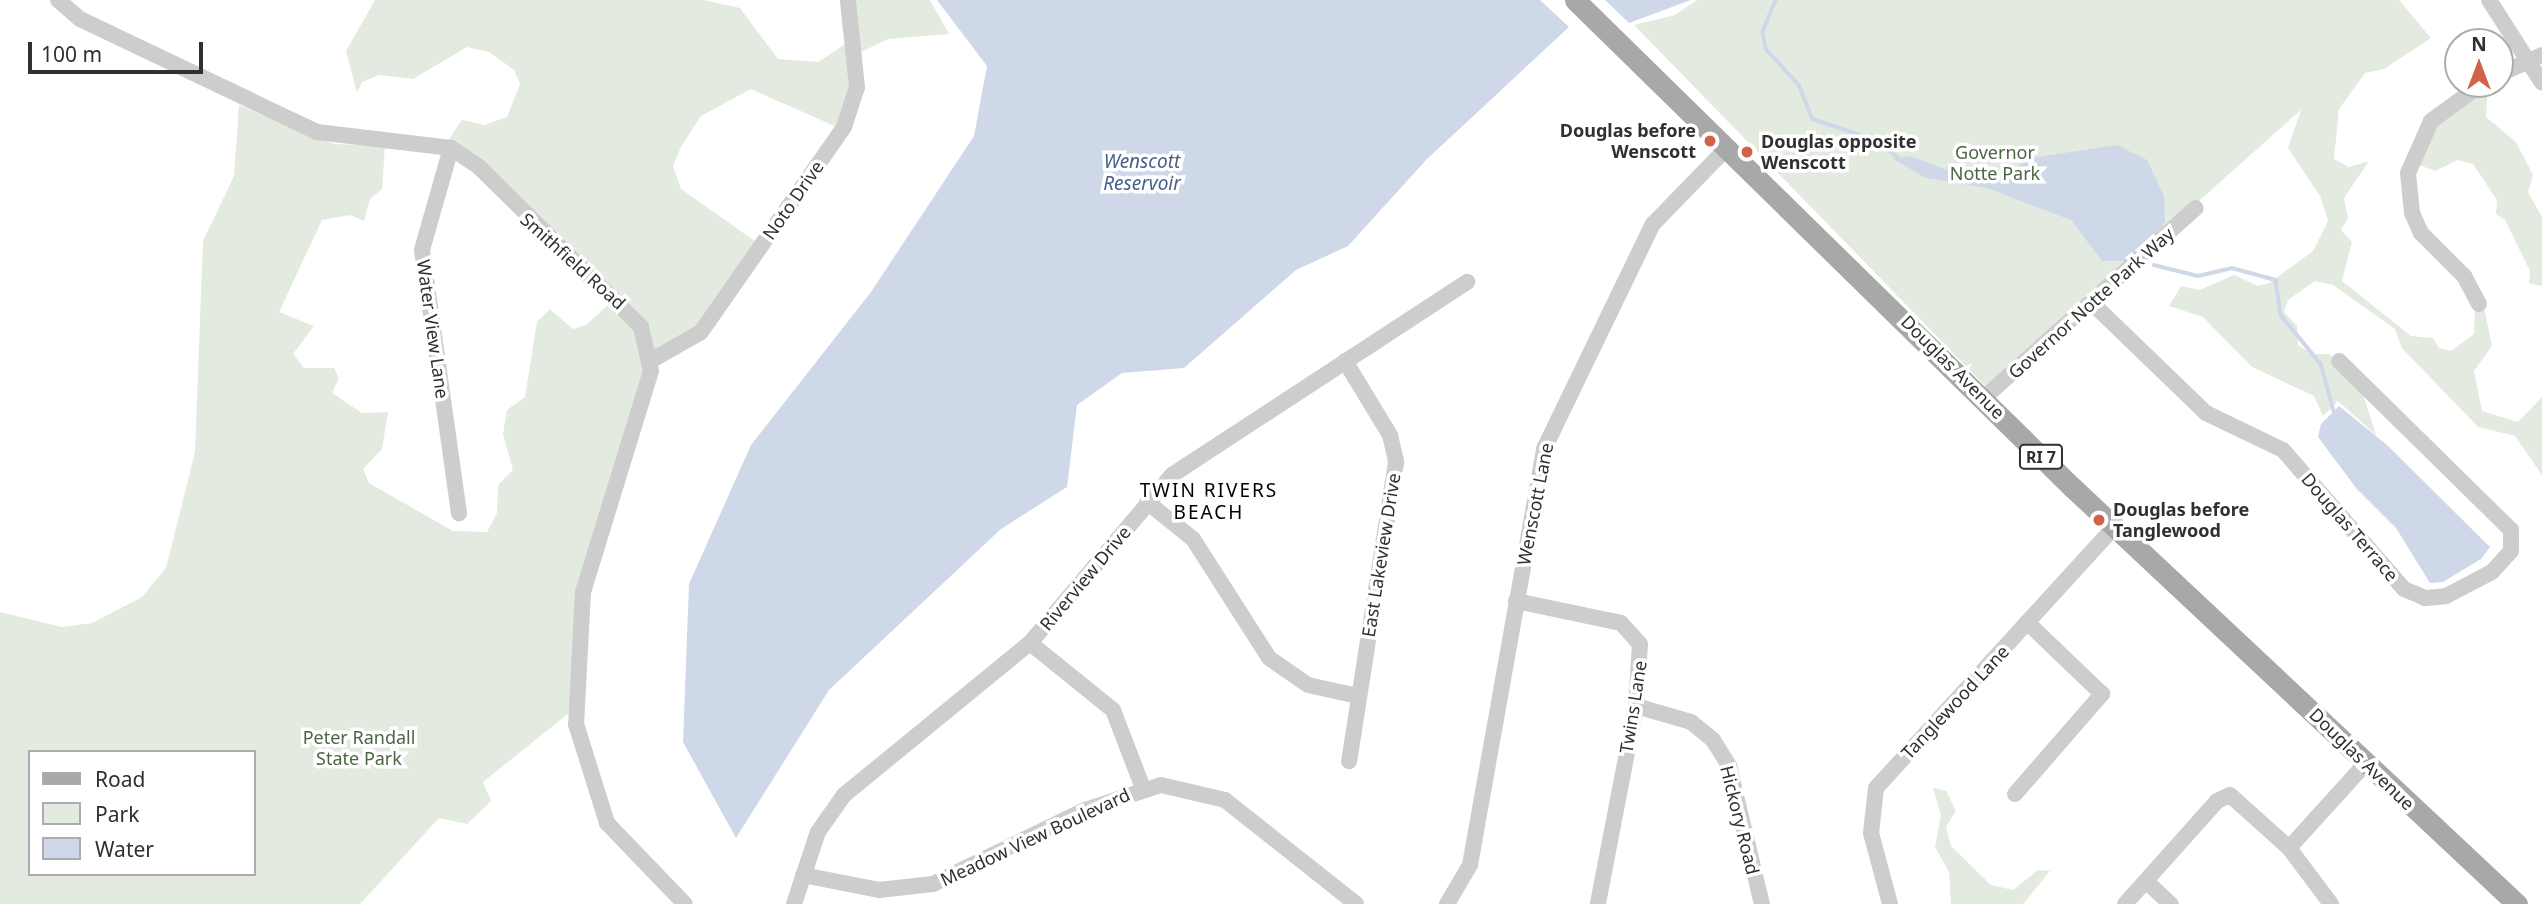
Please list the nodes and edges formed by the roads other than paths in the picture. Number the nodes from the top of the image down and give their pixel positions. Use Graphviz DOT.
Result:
graph roads {
  1 [pos="58,0"];
  2 [pos="1575,0"];
  3 [pos="2489,0"];
  4 [pos="848,1"];
  5 [pos="2534,57"];
  6 [pos="2514,67"];
  7 [pos="2542,83"];
  8 [pos="2463,98"];
  9 [pos="1728,147"];
  10 [pos="451,148"];
  11 [pos="2196,208"];
  12 [pos="1467,282"];
  13 [pos="2479,304"];
  14 [pos="2094,305"];
  15 [pos="652,360"];
  16 [pos="1345,361"];
  17 [pos="2339,361"];
  18 [pos="1985,397"];
  19 [pos="1147,502"];
  20 [pos="459,513"];
  21 [pos="2115,526"];
  22 [pos="1517,601"];
  23 [pos="2027,622"];
  24 [pos="1030,643"];
  25 [pos="1358,696"];
  26 [pos="1636,706"];
  27 [pos="1349,761"];
  28 [pos="2366,763"];
  29 [pos="1143,788"];
  30 [pos="2015,794"];
  31 [pos="2289,848"];
  32 [pos="803,875"];
  33 [pos="2147,882"];
  34 [pos="669,898"];
  35 [pos="685,904"];
  36 [pos="794,904"];
  37 [pos="1356,904"];
  38 [pos="1447,904"];
  39 [pos="1598,904"];
  40 [pos="1762,904"];
  41 [pos="1890,904"];
  42 [pos="2125,904"];
  43 [pos="2171,904"];
  44 [pos="2331,904"];
  45 [pos="2517,904"];
  1 -- 10 [label="street"];
  2 -- 9 [label="main road, Douglas Avenue / RI 7"];
  3 -- 5 [label="street"];
  4 -- 15 [label="street, Noto Drive"];
  5 -- 6 [label="street"];
  5 -- 7 [label="street"];
  8 -- 13 [label="street"];
  9 -- 18 [label="main road, Douglas Avenue / RI 7"];
  9 -- 22 [label="street, Wenscott Lane"];
  10 -- 15 [label="street, Smithfield Road"];
  10 -- 20 [label="street, Water View Lane"];
  11 -- 14 [label="street, Governor Notte Park Way"];
  12 -- 16 [label="street, Riverview Drive"];
  14 -- 17 [label="street, Douglas Terrace"];
  14 -- 18 [label="street, Governor Notte Park Way"];
  15 -- 34 [label="street"];
  16 -- 19 [label="street, Riverview Drive"];
  16 -- 25 [label="street, East Lakeview Drive"];
  18 -- 21 [label="main road, Douglas Avenue / RI 7"];
  19 -- 24 [label="street, Riverview Drive"];
  19 -- 25 [label="street"];
  21 -- 23 [label="street, Tanglewood Lane"];
  21 -- 28 [label="main road, Douglas Avenue / RI 7"];
  22 -- 26 [label="street, Twins Lane"];
  22 -- 38 [label="street, Wenscott Lane"];
  23 -- 30 [label="street"];
  23 -- 41 [label="street, Tanglewood Lane"];
  24 -- 29 [label="street"];
  24 -- 32 [label="street, Riverview Drive"];
  25 -- 27 [label="street, East Lakeview Drive"];
  26 -- 39 [label="street, Twins Lane"];
  26 -- 40 [label="street, Hickory Road"];
  28 -- 31 [label="street"];
  28 -- 45 [label="main road, Douglas Avenue / RI 7"];
  29 -- 32 [label="street, Meadow View Boulevard"];
  29 -- 37 [label="street, Meadow View Boulevard"];
  31 -- 33 [label="street"];
  31 -- 44 [label="street"];
  32 -- 36 [label="street, Riverview Drive"];
  33 -- 42 [label="street"];
  33 -- 43 [label="street"];
  34 -- 35 [label="street"];
}
